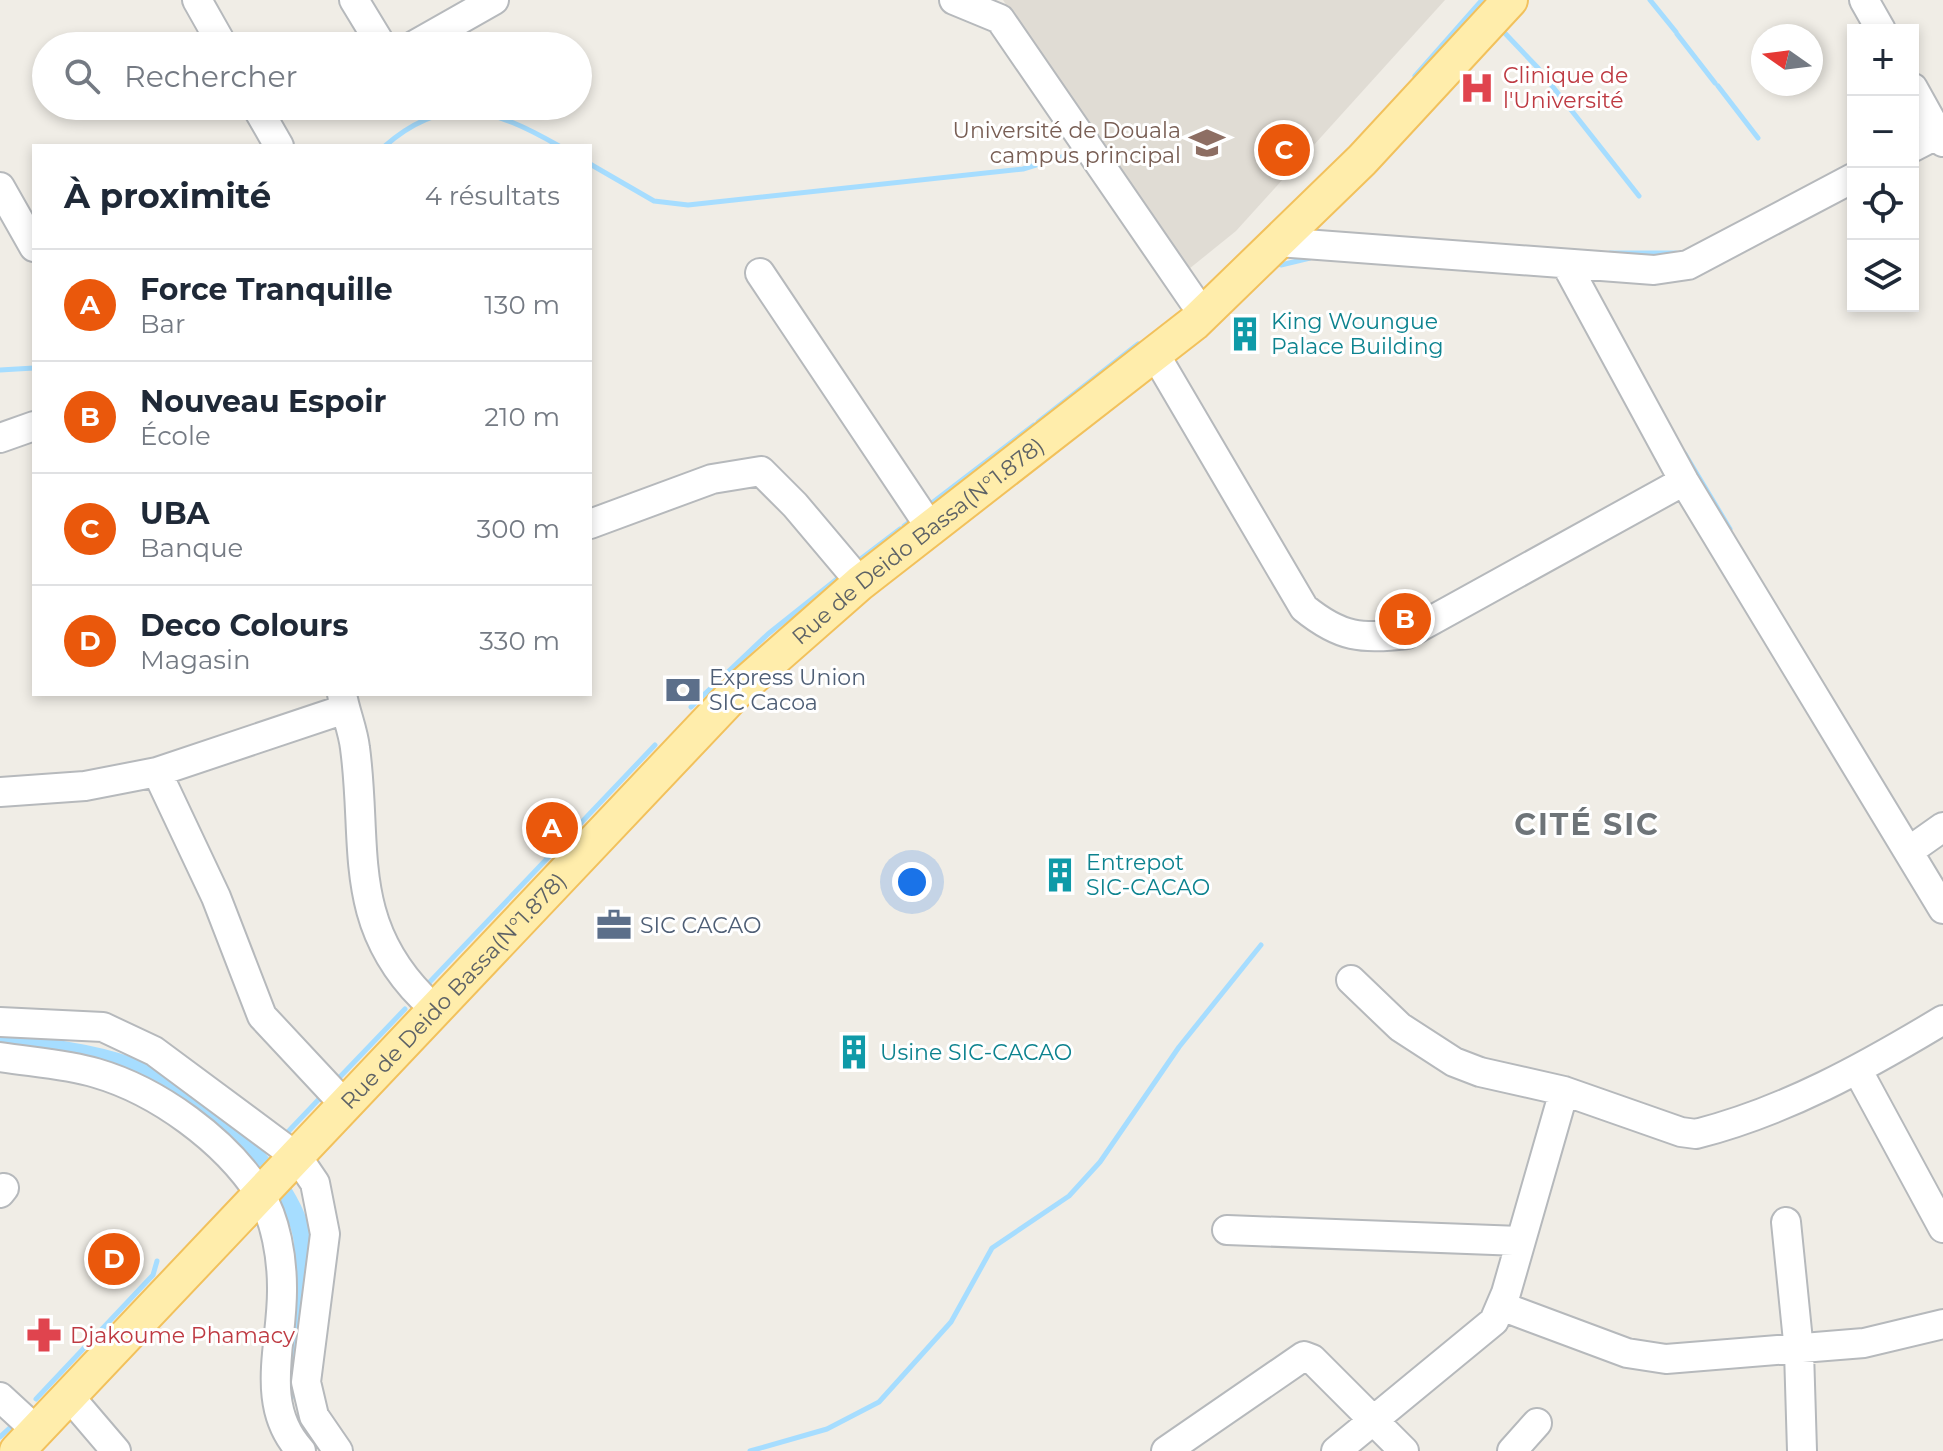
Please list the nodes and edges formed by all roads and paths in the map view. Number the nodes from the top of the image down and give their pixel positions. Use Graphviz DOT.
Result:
graph roads {
  1 [pos="197,0"];
  2 [pos="354,0"];
  3 [pos="494,0"];
  4 [pos="954,0"];
  5 [pos="1483,0"];
  6 [pos="1510,0"];
  7 [pos="1864,0"];
  8 [pos="1878,24"];
  9 [pos="215,32"];
  10 [pos="373,32"];
  11 [pos="438,32"];
  12 [pos="1917,96"];
  13 [pos="264,120"];
  14 [pos="1941,138"];
  15 [pos="278,144"];
  16 [pos="1919,145"];
  17 [pos="1847,181"];
  18 [pos="0,187"];
  19 [pos="1278,242"];
  20 [pos="32,243"];
  21 [pos="1566,264"];
  22 [pos="760,273"];
  23 [pos="1193,300"];
  24 [pos="1156,356"];
  25 [pos="32,427"];
  26 [pos="0,438"];
  27 [pos="1684,481"];
  28 [pos="592,523"];
  29 [pos="927,523"];
  30 [pos="849,569"];
  31 [pos="344,702"];
  32 [pos="157,772"];
  33 [pos="0,792"];
  34 [pos="1943,827"];
  35 [pos="1909,851"];
  36 [pos="1943,909"];
  37 [pos="1351,980"];
  38 [pos="422,997"];
  39 [pos="1943,1020"];
  40 [pos="0,1022"];
  41 [pos="0,1057"];
  42 [pos="1858,1071"];
  43 [pos="1564,1091"];
  44 [pos="338,1099"];
  45 [pos="272,1170"];
  46 [pos="1786,1222"];
  47 [pos="1943,1228"];
  48 [pos="1227,1230"];
  49 [pos="1520,1241"];
  50 [pos="182,1265"];
  51 [pos="1501,1306"];
  52 [pos="1943,1324"];
  53 [pos="1799,1351"];
  54 [pos="69,1396"];
  55 [pos="0,1397"];
  56 [pos="1375,1419"];
  57 [pos="1537,1423"];
  58 [pos="21,1436"];
  59 [pos="0,1447"];
  60 [pos="116,1451"];
  61 [pos="301,1451"];
  62 [pos="338,1451"];
  63 [pos="1166,1451"];
  64 [pos="1336,1451"];
  65 [pos="1404,1451"];
  66 [pos="1512,1451"];
  67 [pos="1802,1451"];
  1 -- 9 [label="street"];
  2 -- 10 [label="street"];
  3 -- 11 [label="street"];
  4 -- 23 [label="street"];
  5 -- 23 [label="main road"];
  6 -- 19 [label="main road, Rue de Deido Bassa(N°1.878)"];
  7 -- 8 [label="street"];
  12 -- 14 [label="street"];
  13 -- 15 [label="street"];
  14 -- 16 [label="street"];
  17 -- 21 [label="street"];
  18 -- 20 [label="street"];
  19 -- 21 [label="street"];
  19 -- 24 [label="main road, Rue de Deido Bassa(N°1.878)"];
  21 -- 27 [label="street"];
  22 -- 29 [label="street"];
  23 -- 29 [label="main road"];
  24 -- 27 [label="street"];
  24 -- 29 [label="main road, Rue de Deido Bassa(N°1.878)"];
  25 -- 26 [label="street"];
  27 -- 35 [label="street"];
  28 -- 30 [label="street"];
  29 -- 30 [label="main road"];
  29 -- 44 [label="main road, Rue de Deido Bassa(N°1.878)"];
  30 -- 38 [label="main road"];
  31 -- 32 [label="street"];
  31 -- 38 [label="street"];
  32 -- 33 [label="street"];
  32 -- 44 [label="street"];
  34 -- 35 [label="street"];
  35 -- 36 [label="street"];
  37 -- 43 [label="street"];
  38 -- 44 [label="main road"];
  39 -- 42 [label="street"];
  40 -- 45 [label="street"];
  41 -- 45 [label="street"];
  42 -- 43 [label="street"];
  42 -- 47 [label="street"];
  43 -- 49 [label="street"];
  44 -- 45 [label="main road, Rue de Deido Bassa(N°1.878)"];
  45 -- 50 [label="main road, Rue de Deido Bassa(N°1.878)"];
  45 -- 61 [label="street"];
  45 -- 62 [label="street"];
  46 -- 53 [label="street"];
  48 -- 49 [label="street"];
  49 -- 51 [label="street"];
  50 -- 54 [label="main road, Rue de Deido Bassa(N°1.878)"];
  50 -- 58 [label="main road, Rue de Deido Bassa(N°1.878)"];
  51 -- 53 [label="street"];
  51 -- 56 [label="street"];
  52 -- 53 [label="street"];
  53 -- 67 [label="street"];
  54 -- 58 [label="main road, Rue de Deido Bassa(N°1.878)"];
  54 -- 60 [label="street"];
  55 -- 58 [label="street"];
  56 -- 63 [label="street"];
  56 -- 64 [label="street"];
  56 -- 65 [label="street"];
  57 -- 66 [label="street"];
  58 -- 59 [label="main road, Rue de Deido Bassa(N°1.878)"];
}
